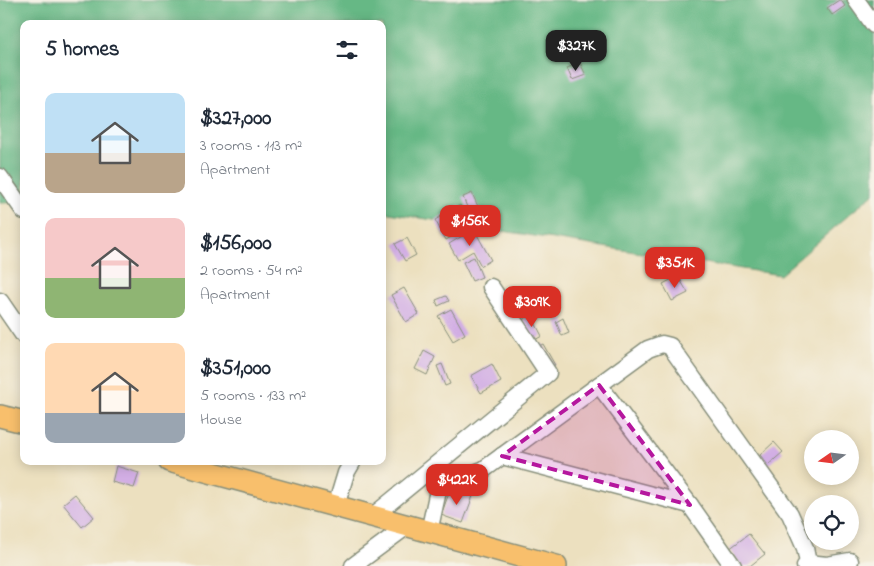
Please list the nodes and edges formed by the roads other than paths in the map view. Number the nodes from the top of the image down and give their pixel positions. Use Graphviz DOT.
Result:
graph roads {
  1 [pos="856,0"];
  2 [pos="874,24"];
  3 [pos="0,177"];
  4 [pos="20,205"];
  5 [pos="491,287"];
  6 [pos="0,301"];
  7 [pos="20,330"];
  8 [pos="600,385"];
  9 [pos="0,416"];
  10 [pos="20,421"];
  11 [pos="502,456"];
  12 [pos="184,465"];
  13 [pos="351,465"];
  14 [pos="690,505"];
  15 [pos="336,506"];
  16 [pos="373,516"];
  17 [pos="407,526"];
  18 [pos="429,532"];
  19 [pos="850,561"];
  20 [pos="806,564"];
  21 [pos="352,566"];
  22 [pos="556,566"];
  23 [pos="733,566"];
  1 -- 2 [label="street"];
  3 -- 4 [label="street"];
  5 -- 16 [label="street"];
  6 -- 7 [label="street"];
  8 -- 11 [label="street"];
  8 -- 14 [label="street"];
  8 -- 20 [label="street"];
  9 -- 10 [label="main road"];
  11 -- 14 [label="street"];
  11 -- 18 [label="street"];
  12 -- 15 [label="main road"];
  13 -- 15 [label="street"];
  14 -- 23 [label="street"];
  15 -- 16 [label="main road"];
  16 -- 17 [label="main road"];
  17 -- 18 [label="main road"];
  17 -- 21 [label="street"];
  18 -- 22 [label="main road"];
  19 -- 20 [label="street"];
}
